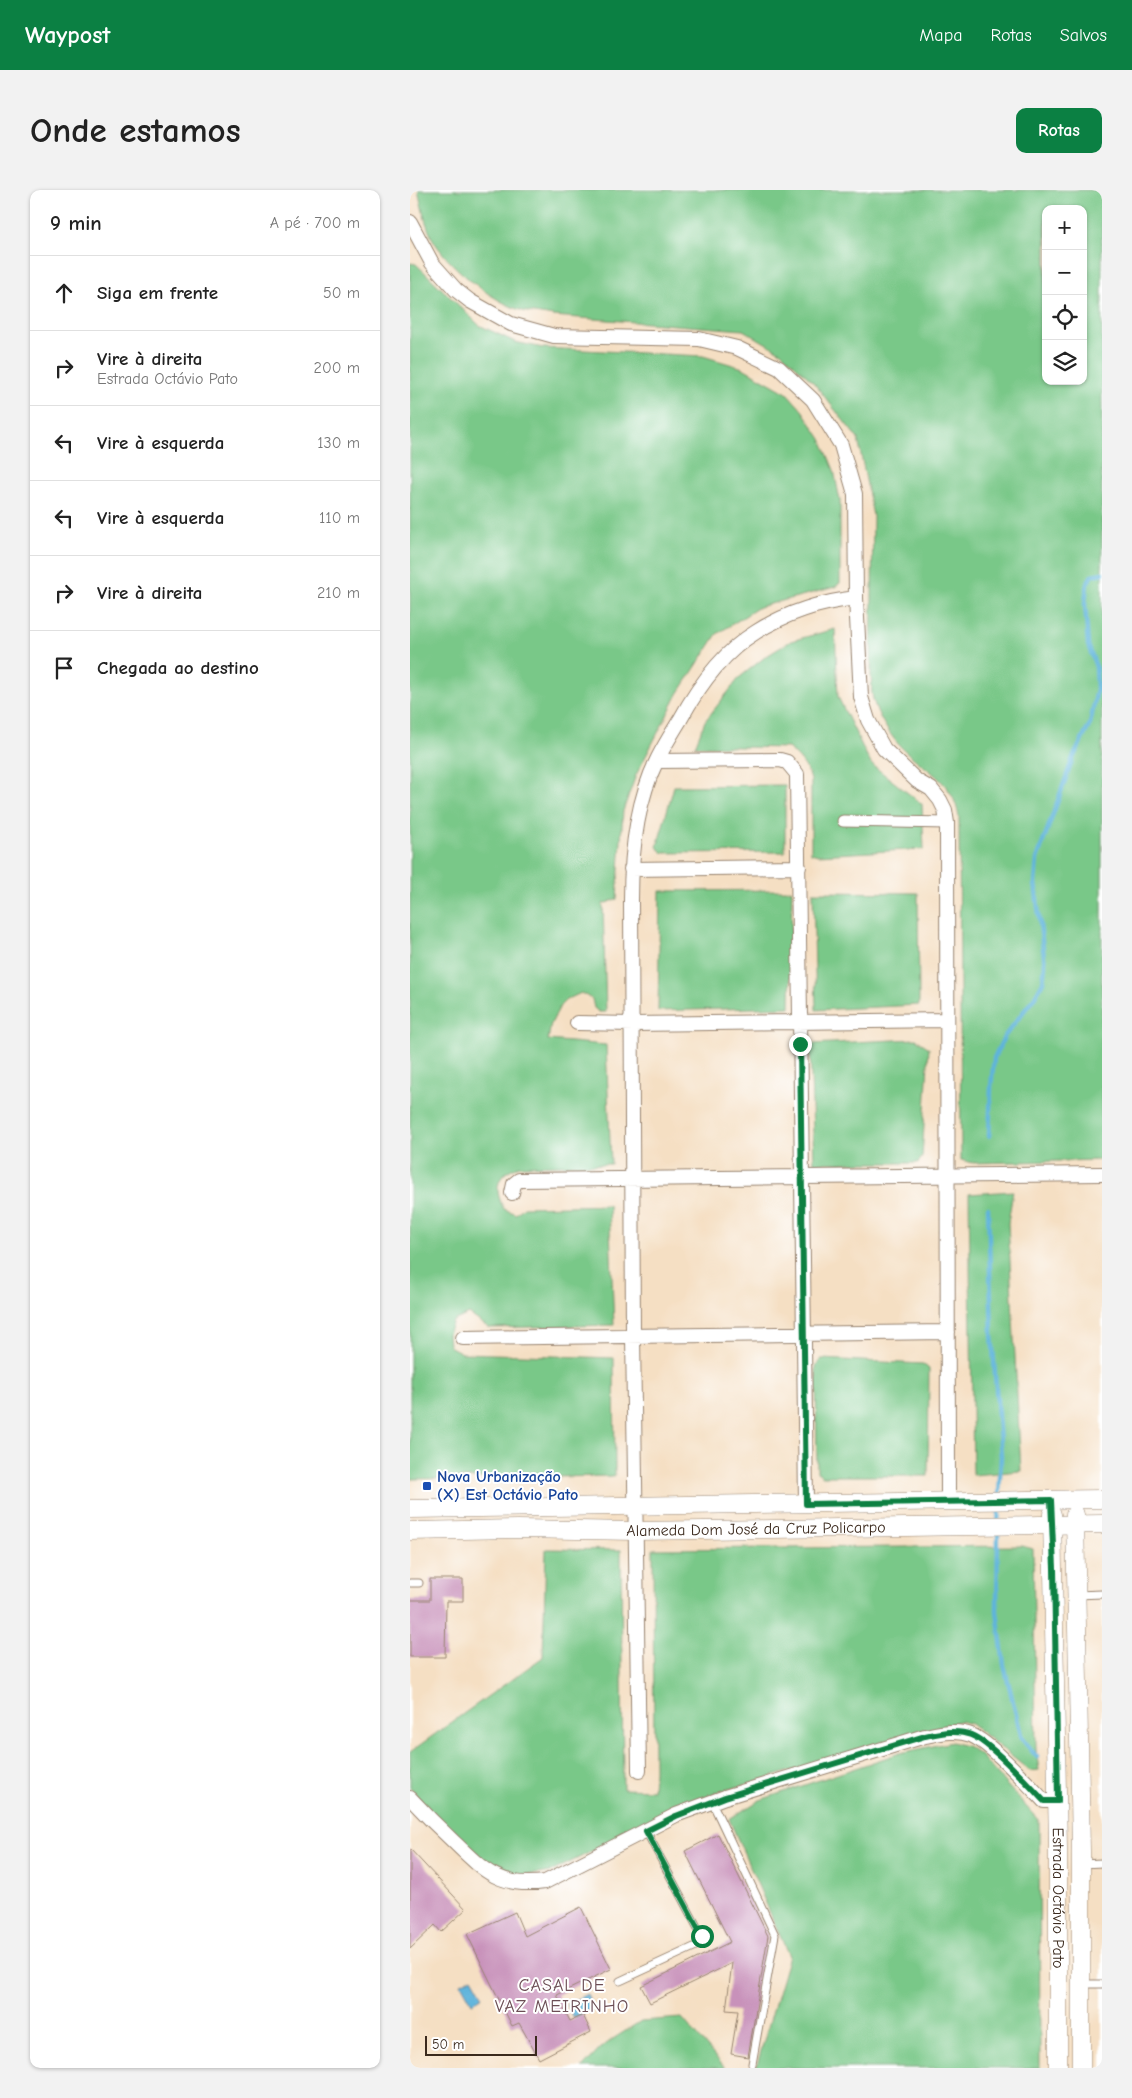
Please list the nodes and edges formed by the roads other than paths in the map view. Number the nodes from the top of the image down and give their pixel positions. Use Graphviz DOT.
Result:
graph roads {
  1 [pos="410,222"];
  2 [pos="417,250"];
  3 [pos="856,598"];
  4 [pos="657,761"];
  5 [pos="842,821"];
  6 [pos="947,823"];
  7 [pos="799,867"];
  8 [pos="631,869"];
  9 [pos="947,1020"];
  10 [pos="800,1022"];
  11 [pos="577,1023"];
  12 [pos="633,1024"];
  13 [pos="1102,1174"];
  14 [pos="947,1176"];
  15 [pos="800,1177"];
  16 [pos="632,1178"];
  17 [pos="512,1193"];
  18 [pos="948,1332"];
  19 [pos="803,1333"];
  20 [pos="633,1335"];
  21 [pos="463,1338"];
  22 [pos="1075,1499"];
  23 [pos="1102,1499"];
  24 [pos="1051,1500"];
  25 [pos="948,1502"];
  26 [pos="806,1504"];
  27 [pos="635,1507"];
  28 [pos="410,1509"];
  29 [pos="1052,1524"];
  30 [pos="1075,1524"];
  31 [pos="1102,1524"];
  32 [pos="636,1531"];
  33 [pos="410,1532"];
  34 [pos="410,1583"];
  35 [pos="419,1583"];
  36 [pos="1102,1594"];
  37 [pos="1076,1595"];
  38 [pos="639,1772"];
  39 [pos="410,1798"];
  40 [pos="1058,1801"];
  41 [pos="712,1802"];
  42 [pos="646,1831"];
  43 [pos="1102,1863"];
  44 [pos="1082,1864"];
  45 [pos="620,1981"];
  46 [pos="1080,1984"];
  47 [pos="1102,1984"];
  48 [pos="752,2064"];
  49 [pos="1058,2068"];
  50 [pos="1081,2068"];
  1 -- 2 [label="street"];
  2 -- 3 [label="street"];
  3 -- 4 [label="street"];
  3 -- 6 [label="street"];
  4 -- 7 [label="street"];
  4 -- 8 [label="street"];
  5 -- 6 [label="street"];
  6 -- 9 [label="street"];
  7 -- 8 [label="street"];
  7 -- 10 [label="street"];
  8 -- 12 [label="street"];
  9 -- 10 [label="street"];
  9 -- 14 [label="street"];
  10 -- 12 [label="street"];
  10 -- 15 [label="street"];
  11 -- 12 [label="street"];
  12 -- 16 [label="street"];
  13 -- 14 [label="street"];
  14 -- 15 [label="street"];
  14 -- 18 [label="street"];
  15 -- 16 [label="street"];
  15 -- 19 [label="street"];
  16 -- 17 [label="street"];
  16 -- 20 [label="street"];
  18 -- 19 [label="street"];
  18 -- 25 [label="street"];
  19 -- 20 [label="street"];
  19 -- 26 [label="street"];
  20 -- 21 [label="street"];
  20 -- 27 [label="street"];
  22 -- 23 [label="street, Alameda Dom José da Cruz Policarpo"];
  22 -- 24 [label="street, Alameda Dom José da Cruz Policarpo"];
  22 -- 30 [label="street, Estrada Octávio Pato"];
  24 -- 25 [label="street, Alameda Dom José da Cruz Policarpo"];
  24 -- 29 [label="street, Estrada Octávio Pato"];
  25 -- 26 [label="street, Alameda Dom José da Cruz Policarpo"];
  26 -- 27 [label="street, Alameda Dom José da Cruz Policarpo"];
  27 -- 28 [label="street, Alameda Dom José da Cruz Policarpo"];
  27 -- 32 [label="street"];
  29 -- 30 [label="street, Alameda Dom José da Cruz Policarpo"];
  29 -- 32 [label="street, Alameda Dom José da Cruz Policarpo"];
  29 -- 40 [label="street, Estrada Octávio Pato"];
  30 -- 31 [label="street, Alameda Dom José da Cruz Policarpo"];
  30 -- 37 [label="street, Estrada Octávio Pato"];
  32 -- 33 [label="street, Alameda Dom José da Cruz Policarpo"];
  32 -- 38 [label="street"];
  34 -- 35 [label="lane"];
  36 -- 37 [label="lane"];
  37 -- 44 [label="street, Estrada Octávio Pato"];
  39 -- 42 [label="street"];
  40 -- 41 [label="street"];
  40 -- 49 [label="street, Estrada Octávio Pato"];
  41 -- 42 [label="street"];
  41 -- 48 [label="lane"];
  42 -- 45 [label="lane"];
  43 -- 44 [label="lane"];
  44 -- 46 [label="street, Estrada Octávio Pato"];
  46 -- 47 [label="lane"];
  46 -- 50 [label="street, Estrada Octávio Pato"];
}
